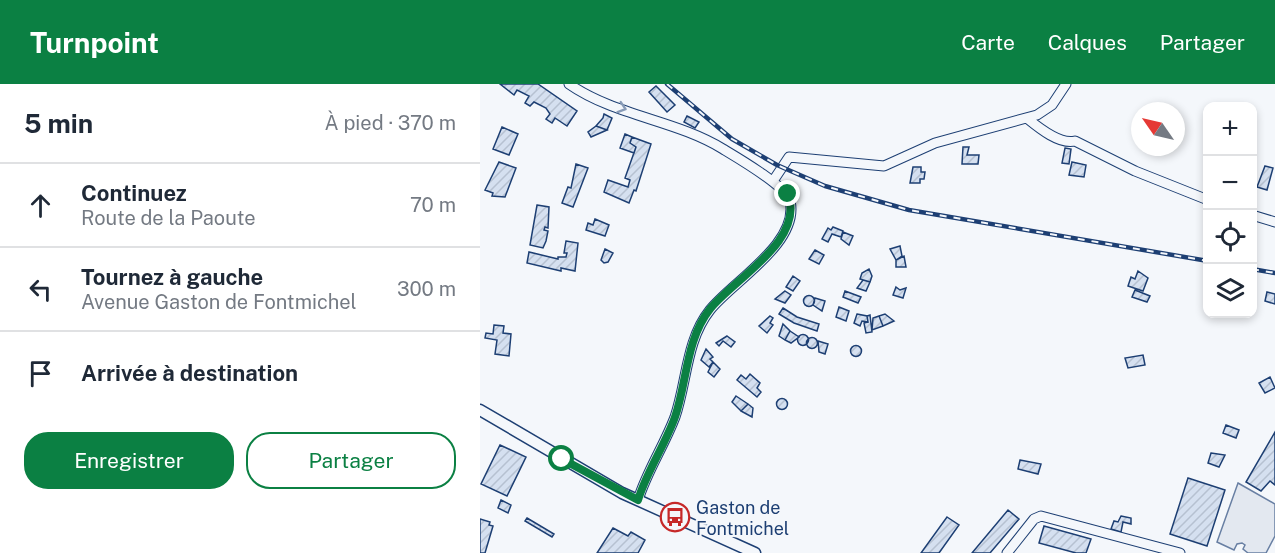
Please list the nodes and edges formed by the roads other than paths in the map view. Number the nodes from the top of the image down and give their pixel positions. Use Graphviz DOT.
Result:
graph roads {
  1 [pos="569,84"];
  2 [pos="1066,84"];
  3 [pos="1028,119"];
  4 [pos="773,181"];
  5 [pos="1203,198"];
  6 [pos="1257,217"];
  7 [pos="1275,222"];
  8 [pos="480,410"];
  9 [pos="638,500"];
  10 [pos="755,553"];
  11 [pos="1007,553"];
  12 [pos="1180,553"];
  1 -- 4 [label="street, one-way"];
  2 -- 3 [label="street"];
  3 -- 4 [label="street"];
  3 -- 5 [label="street"];
  4 -- 9 [label="street"];
  6 -- 7 [label="street"];
  8 -- 9 [label="main road"];
  9 -- 10 [label="main road"];
  11 -- 12 [label="street"];
}
